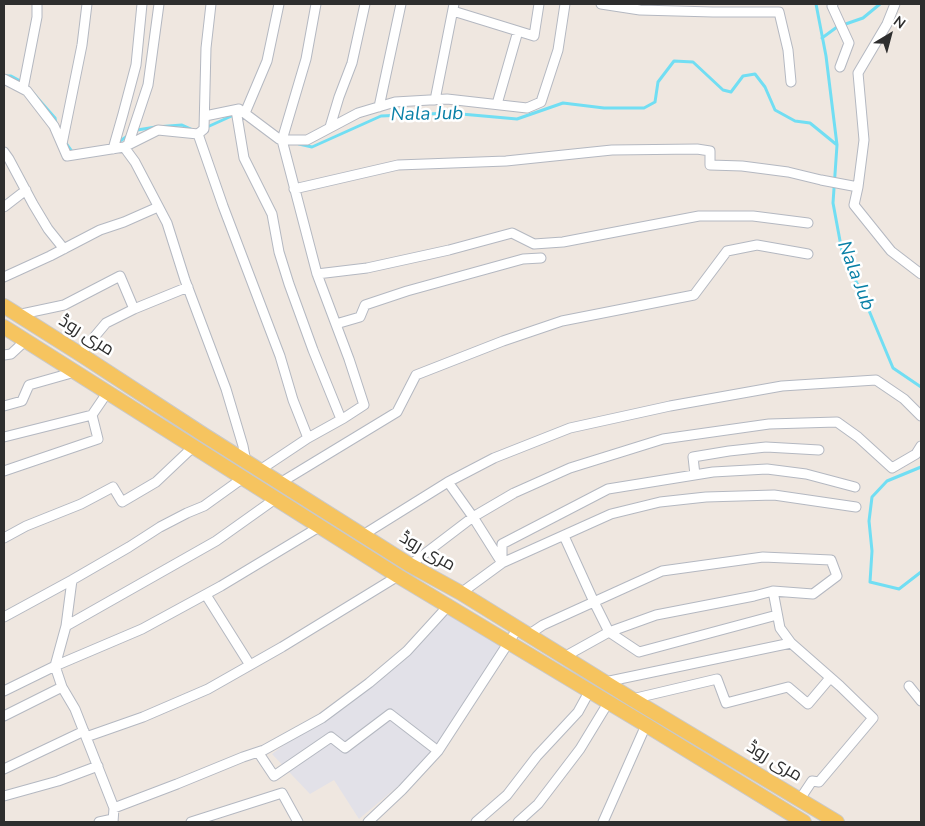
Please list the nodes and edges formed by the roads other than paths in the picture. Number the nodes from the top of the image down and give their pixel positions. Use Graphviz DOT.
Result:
graph roads {
  1 [pos="37,4"];
  2 [pos="87,4"];
  3 [pos="142,4"];
  4 [pos="159,4"];
  5 [pos="211,4"];
  6 [pos="279,4"];
  7 [pos="316,4"];
  8 [pos="365,4"];
  9 [pos="401,4"];
  10 [pos="539,4"];
  11 [pos="565,4"];
  12 [pos="601,4"];
  13 [pos="833,4"];
  14 [pos="896,4"];
  15 [pos="454,7"];
  16 [pos="518,31"];
  17 [pos="840,67"];
  18 [pos="4,79"];
  19 [pos="791,82"];
  20 [pos="23,89"];
  21 [pos="435,100"];
  22 [pos="497,104"];
  23 [pos="379,107"];
  24 [pos="236,110"];
  25 [pos="245,113"];
  26 [pos="205,116"];
  27 [pos="330,127"];
  28 [pos="198,134"];
  29 [pos="282,140"];
  30 [pos="62,144"];
  31 [pos="126,146"];
  32 [pos="113,149"];
  33 [pos="4,152"];
  34 [pos="858,187"];
  35 [pos="294,189"];
  36 [pos="26,190"];
  37 [pos="4,207"];
  38 [pos="158,207"];
  39 [pos="808,223"];
  40 [pos="64,249"];
  41 [pos="808,254"];
  42 [pos="541,258"];
  43 [pos="317,274"];
  44 [pos="921,274"];
  45 [pos="4,276"];
  46 [pos="188,287"];
  47 [pos="4,306"];
  48 [pos="134,309"];
  49 [pos="16,315"];
  50 [pos="336,324"];
  51 [pos="4,328"];
  52 [pos="25,341"];
  53 [pos="80,354"];
  54 [pos="4,355"];
  55 [pos="104,370"];
  56 [pos="75,372"];
  57 [pos="94,384"];
  58 [pos="108,393"];
  59 [pos="4,406"];
  60 [pos="92,415"];
  61 [pos="921,416"];
  62 [pos="342,419"];
  63 [pos="4,437"];
  64 [pos="308,438"];
  65 [pos="921,446"];
  66 [pos="193,447"];
  67 [pos="819,450"];
  68 [pos="246,462"];
  69 [pos="260,470"];
  70 [pos="4,471"];
  71 [pos="695,474"];
  72 [pos="243,478"];
  73 [pos="448,482"];
  74 [pos="280,483"];
  75 [pos="855,487"];
  76 [pos="275,499"];
  77 [pos="856,507"];
  78 [pos="473,517"];
  79 [pos="319,527"];
  80 [pos="362,535"];
  81 [pos="564,536"];
  82 [pos="4,538"];
  83 [pos="502,563"];
  84 [pos="410,565"];
  85 [pos="398,576"];
  86 [pos="72,580"];
  87 [pos="773,591"];
  88 [pos="461,593"];
  89 [pos="206,595"];
  90 [pos="594,602"];
  91 [pos="448,606"];
  92 [pos="778,615"];
  93 [pos="4,617"];
  94 [pos="66,626"];
  95 [pos="523,632"];
  96 [pos="609,632"];
  97 [pos="509,643"];
  98 [pos="790,643"];
  99 [pos="564,657"];
  100 [pos="250,665"];
  101 [pos="55,666"];
  102 [pos="830,678"];
  103 [pos="604,682"];
  104 [pos="909,686"];
  105 [pos="62,687"];
  106 [pos="4,691"];
  107 [pos="589,692"];
  108 [pos="632,700"];
  109 [pos="921,701"];
  110 [pos="608,703"];
  111 [pos="4,716"];
  112 [pos="646,725"];
  113 [pos="85,734"];
  114 [pos="258,752"];
  115 [pos="438,752"];
  116 [pos="98,766"];
  117 [pos="4,769"];
  118 [pos="4,796"];
  119 [pos="800,799"];
  120 [pos="114,808"];
  121 [pos="113,820"];
  122 [pos="99,822"];
  123 [pos="191,822"];
  124 [pos="298,822"];
  125 [pos="368,822"];
  126 [pos="476,822"];
  127 [pos="518,822"];
  128 [pos="603,822"];
  129 [pos="804,822"];
  130 [pos="837,822"];
  1 -- 20 [label="street"];
  2 -- 30 [label="street"];
  3 -- 32 [label="street"];
  4 -- 31 [label="street"];
  5 -- 26 [label="street"];
  6 -- 25 [label="street"];
  7 -- 29 [label="street"];
  8 -- 27 [label="street"];
  9 -- 23 [label="street"];
  10 -- 16 [label="street"];
  11 -- 22 [label="street"];
  12 -- 19 [label="street"];
  13 -- 17 [label="street"];
  14 -- 34 [label="street"];
  15 -- 16 [label="street"];
  15 -- 21 [label="street"];
  16 -- 22 [label="street"];
  18 -- 20 [label="street"];
  20 -- 30 [label="street"];
  21 -- 22 [label="street"];
  21 -- 23 [label="street"];
  23 -- 27 [label="street"];
  24 -- 25 [label="street"];
  24 -- 26 [label="street"];
  24 -- 62 [label="street"];
  25 -- 29 [label="street"];
  26 -- 28 [label="street"];
  27 -- 29 [label="street"];
  28 -- 31 [label="street"];
  28 -- 64 [label="street"];
  29 -- 35 [label="street"];
  30 -- 32 [label="street"];
  31 -- 32 [label="street"];
  31 -- 38 [label="street"];
  33 -- 36 [label="street"];
  34 -- 35 [label="street"];
  34 -- 44 [label="street"];
  35 -- 43 [label="street"];
  36 -- 37 [label="street"];
  36 -- 40 [label="street"];
  38 -- 40 [label="street"];
  38 -- 46 [label="street"];
  39 -- 43 [label="street"];
  40 -- 45 [label="street"];
  41 -- 74 [label="street"];
  42 -- 50 [label="street"];
  43 -- 50 [label="street"];
  46 -- 48 [label="street"];
  46 -- 68 [label="street"];
  47 -- 49 [label="main road, مری روڈ"];
  48 -- 49 [label="street"];
  48 -- 53 [label="street"];
  49 -- 53 [label="main road, مری روڈ"];
  50 -- 62 [label="street"];
  51 -- 52 [label="main road, مری روڈ"];
  52 -- 54 [label="street"];
  52 -- 56 [label="main road, مری روڈ"];
  53 -- 55 [label="main road, مری روڈ"];
  55 -- 57 [label="main road"];
  55 -- 68 [label="main road, مری روڈ"];
  56 -- 57 [label="main road, مری روڈ"];
  56 -- 59 [label="street"];
  57 -- 58 [label="main road, مری روڈ"];
  58 -- 60 [label="street"];
  58 -- 66 [label="main road, مری روڈ"];
  60 -- 63 [label="street"];
  60 -- 70 [label="street"];
  61 -- 73 [label="street"];
  62 -- 64 [label="street"];
  64 -- 69 [label="street"];
  65 -- 78 [label="street"];
  66 -- 72 [label="main road, مری روڈ"];
  66 -- 82 [label="street"];
  67 -- 71 [label="street"];
  68 -- 69 [label="main road, مری روڈ"];
  69 -- 74 [label="main road, مری روڈ"];
  71 -- 75 [label="street"];
  71 -- 83 [label="street"];
  72 -- 76 [label="main road, مری روڈ"];
  72 -- 86 [label="street"];
  73 -- 78 [label="street"];
  73 -- 80 [label="street"];
  74 -- 80 [label="main road, مری روڈ"];
  76 -- 79 [label="main road, مری روڈ"];
  76 -- 94 [label="street"];
  77 -- 81 [label="street"];
  78 -- 83 [label="street"];
  78 -- 84 [label="street"];
  79 -- 85 [label="main road, مری روڈ"];
  79 -- 89 [label="street"];
  80 -- 84 [label="main road, مری روڈ"];
  81 -- 83 [label="street"];
  81 -- 90 [label="street"];
  83 -- 88 [label="street"];
  84 -- 88 [label="main road, مری روڈ"];
  85 -- 91 [label="main road, مری روڈ"];
  85 -- 100 [label="street"];
  86 -- 93 [label="street"];
  86 -- 94 [label="street"];
  87 -- 90 [label="street"];
  87 -- 92 [label="street"];
  87 -- 96 [label="street"];
  88 -- 95 [label="main road, مری روڈ"];
  89 -- 100 [label="street"];
  89 -- 101 [label="street"];
  90 -- 95 [label="street"];
  90 -- 96 [label="street"];
  91 -- 97 [label="main road, مری روڈ"];
  91 -- 114 [label="street"];
  92 -- 96 [label="street"];
  92 -- 98 [label="street"];
  94 -- 101 [label="street"];
  95 -- 97 [label="street"];
  95 -- 99 [label="main road, مری روڈ"];
  96 -- 99 [label="street"];
  97 -- 107 [label="main road, مری روڈ"];
  97 -- 115 [label="street"];
  98 -- 102 [label="street"];
  98 -- 103 [label="street"];
  99 -- 103 [label="main road, مری روڈ"];
  100 -- 113 [label="street"];
  101 -- 105 [label="street"];
  101 -- 106 [label="street"];
  102 -- 108 [label="street"];
  102 -- 119 [label="street"];
  103 -- 108 [label="main road, مری روڈ"];
  104 -- 109 [label="street"];
  105 -- 111 [label="street"];
  105 -- 113 [label="street"];
  107 -- 110 [label="main road, مری روڈ"];
  107 -- 126 [label="street"];
  108 -- 119 [label="main road, مری روڈ"];
  110 -- 112 [label="main road, مری روڈ"];
  110 -- 127 [label="street"];
  112 -- 128 [label="street"];
  112 -- 129 [label="main road, مری روڈ"];
  113 -- 116 [label="street"];
  113 -- 117 [label="street"];
  114 -- 115 [label="street"];
  114 -- 120 [label="street"];
  115 -- 125 [label="street"];
  116 -- 118 [label="street"];
  116 -- 120 [label="street"];
  119 -- 130 [label="main road, مری روڈ"];
  120 -- 121 [label="street"];
  121 -- 122 [label="street"];
  123 -- 124 [label="street"];
}
